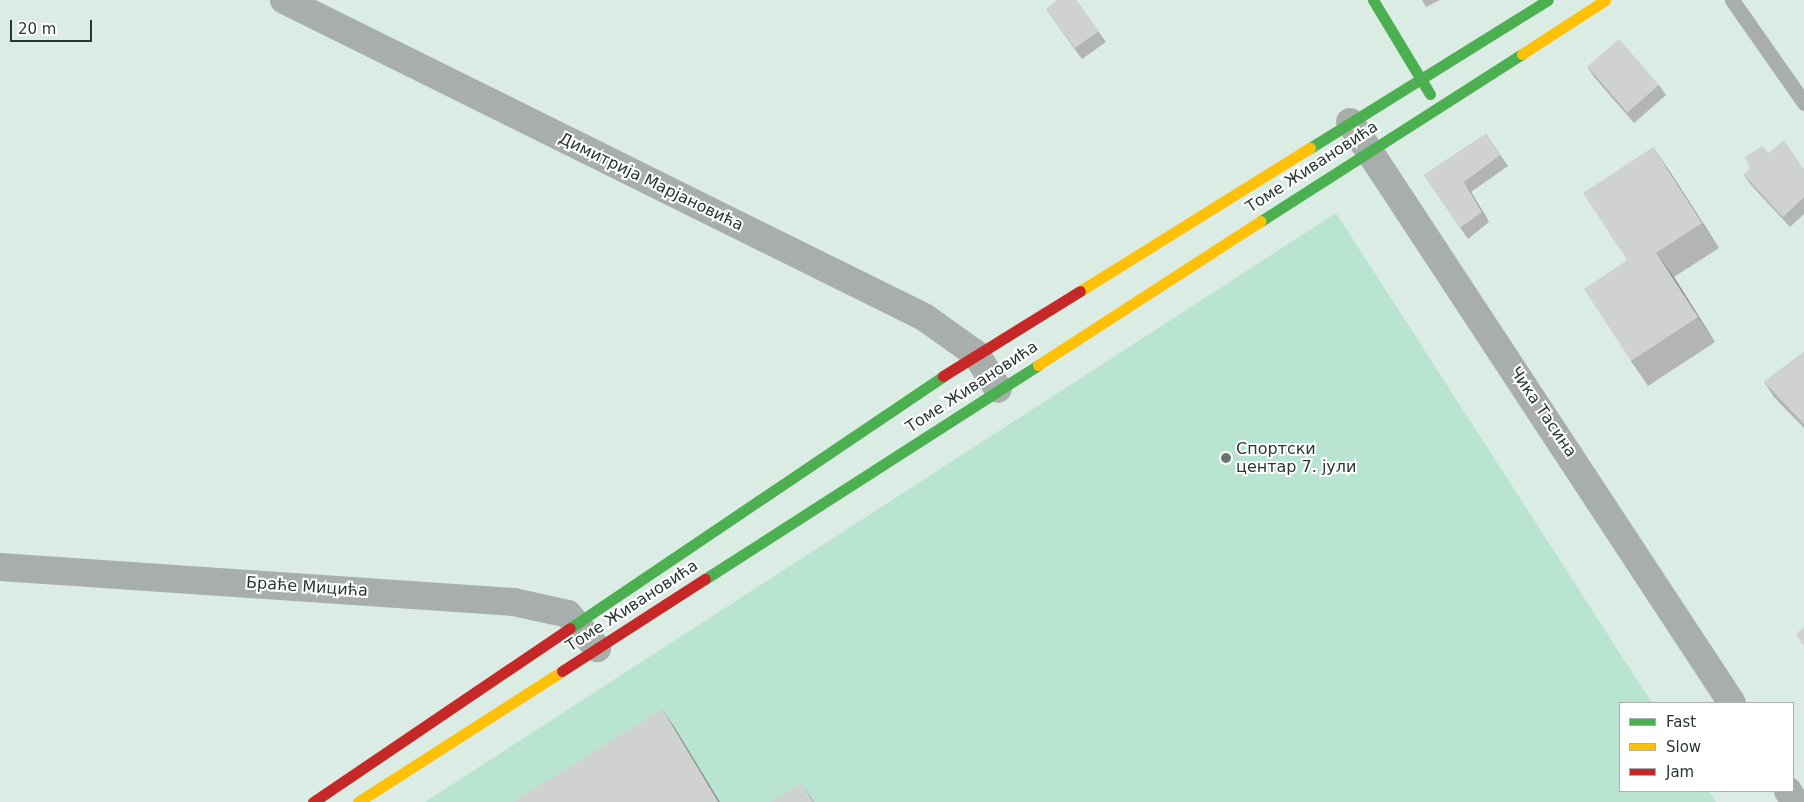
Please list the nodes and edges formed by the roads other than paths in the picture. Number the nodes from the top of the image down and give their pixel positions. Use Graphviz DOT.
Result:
graph roads {
  1 [pos="284,0"];
  2 [pos="1373,0"];
  3 [pos="1548,0"];
  4 [pos="1605,0"];
  5 [pos="1732,0"];
  6 [pos="1420,79"];
  7 [pos="1804,104"];
  8 [pos="1437,106"];
  9 [pos="1350,122"];
  10 [pos="1369,150"];
  11 [pos="976,354"];
  12 [pos="998,389"];
  13 [pos="0,567"];
  14 [pos="576,620"];
  15 [pos="597,648"];
  16 [pos="1731,702"];
  17 [pos="313,802"];
  18 [pos="358,802"];
  1 -- 11 [label="street, Димитрија Марјановића"];
  2 -- 6 [label="main road"];
  3 -- 6 [label="main road, Томе Живановића"];
  4 -- 8 [label="main road, Томе Живановића"];
  5 -- 7 [label="lane"];
  6 -- 8 [label="main road"];
  6 -- 9 [label="main road, Томе Живановића"];
  8 -- 10 [label="main road, Томе Живановића"];
  9 -- 10 [label="street, Чика Тасина"];
  9 -- 11 [label="main road, Томе Живановића"];
  10 -- 12 [label="main road, Томе Живановића"];
  10 -- 16 [label="street, Чика Тасина"];
  11 -- 12 [label="street, Димитрија Марјановића"];
  11 -- 14 [label="main road, Томе Живановића"];
  12 -- 15 [label="main road, Томе Живановића"];
  13 -- 14 [label="street, Браће Мицића"];
  14 -- 15 [label="street, Браће Мицића"];
  14 -- 17 [label="main road, Томе Живановића"];
  15 -- 18 [label="main road, Томе Живановића"];
}
